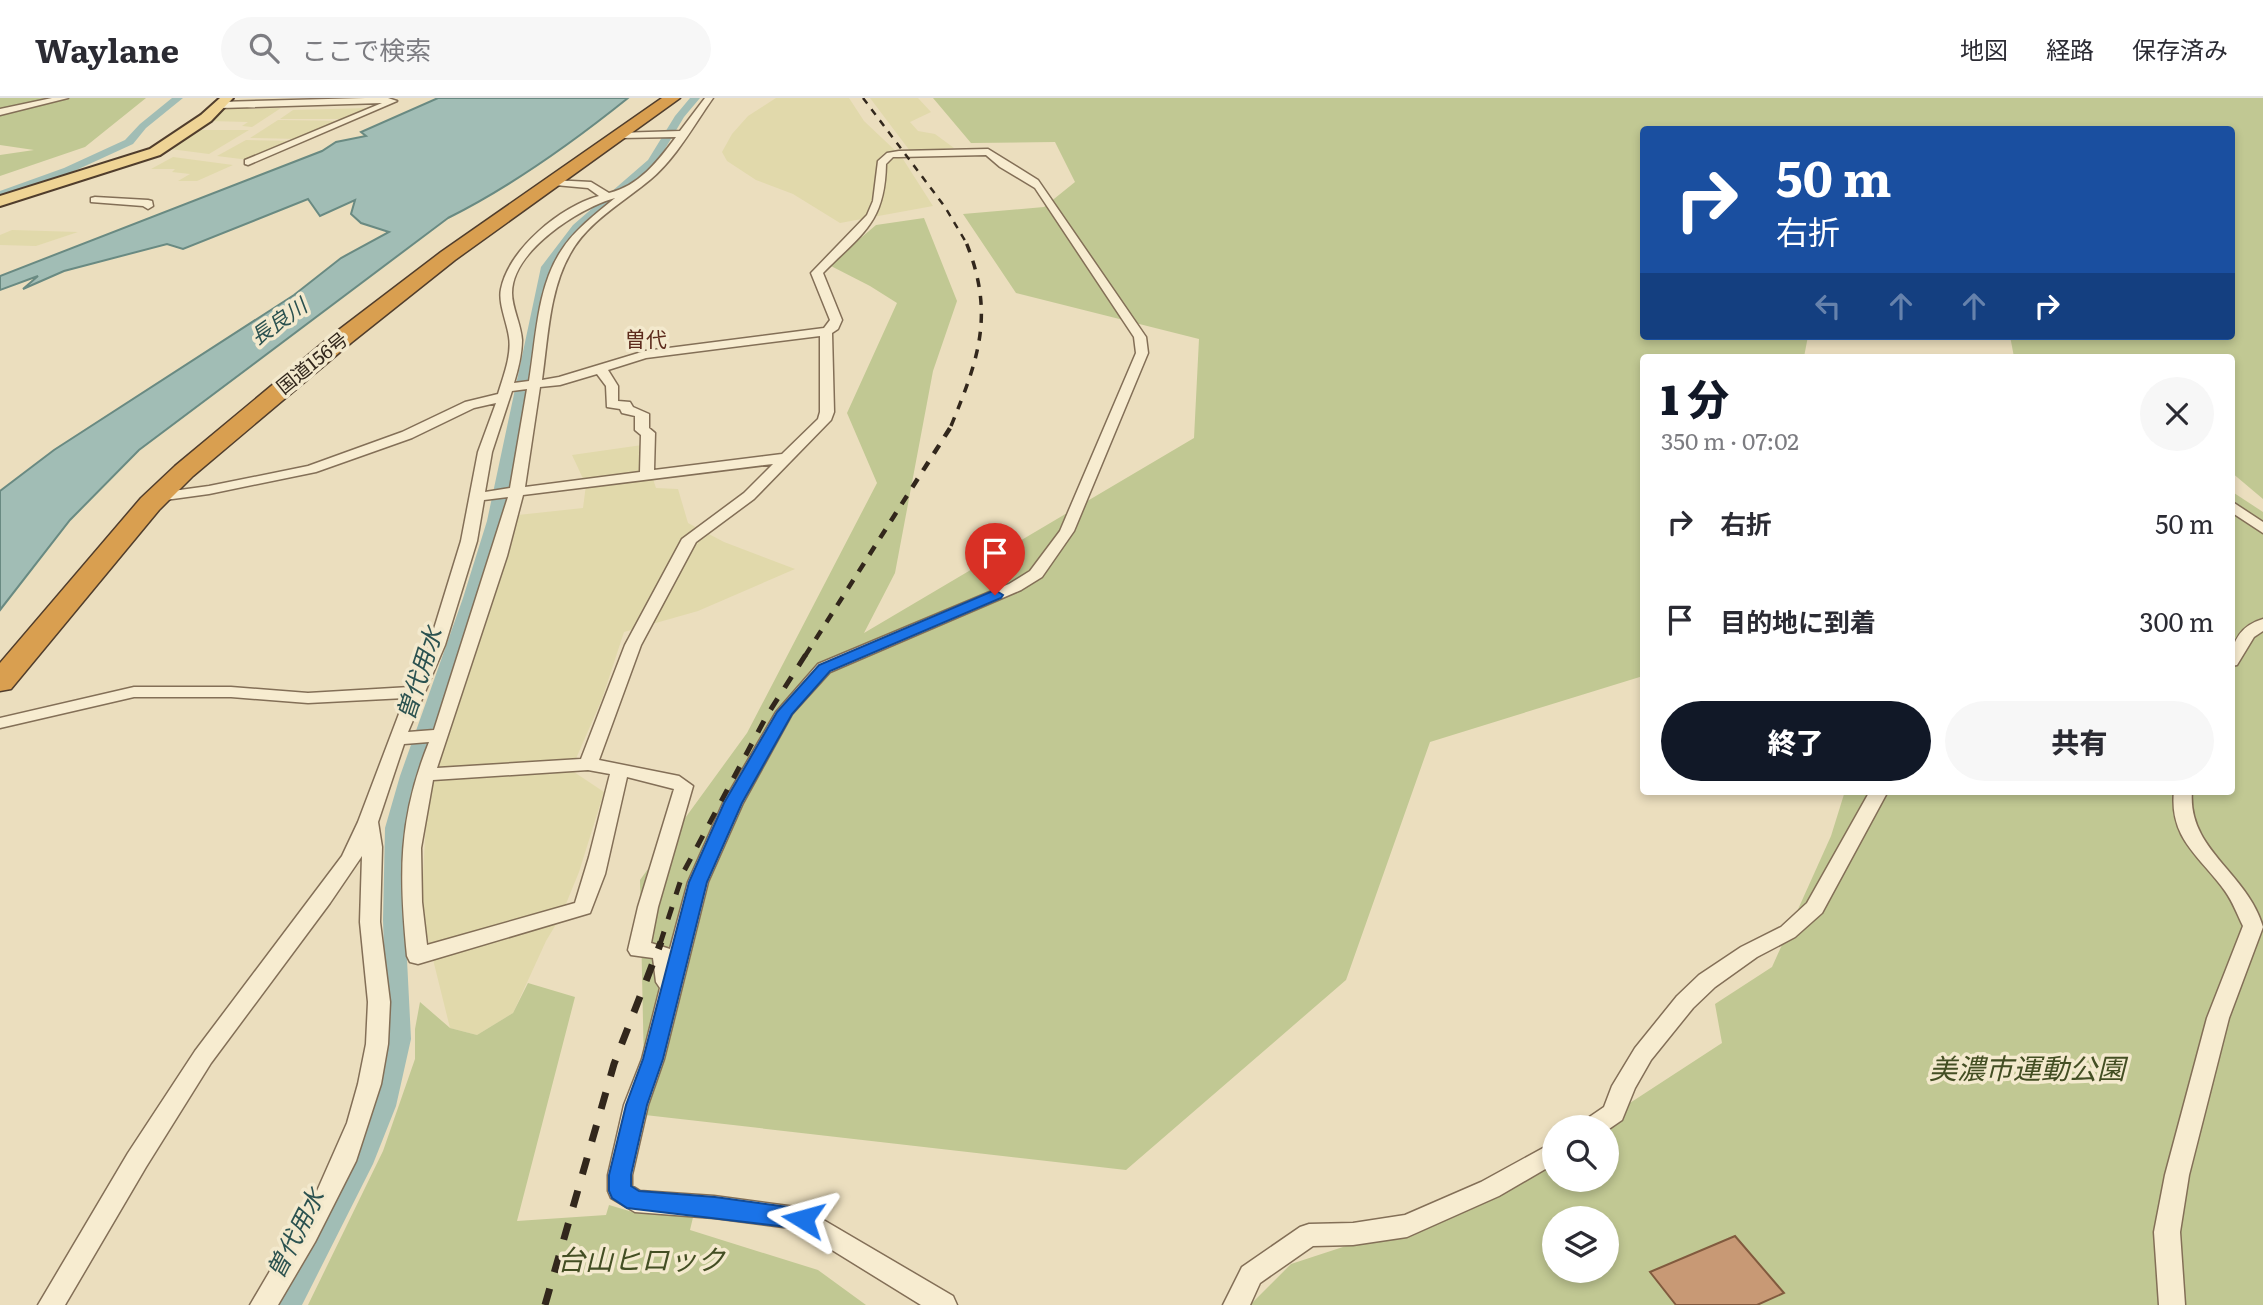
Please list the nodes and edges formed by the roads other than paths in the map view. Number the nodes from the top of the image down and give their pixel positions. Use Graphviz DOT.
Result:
graph roads {
  1 [pos="64,98"];
  2 [pos="672,98"];
  3 [pos="709,98"];
  4 [pos="384,99"];
  5 [pos="224,102"];
  6 [pos="0,112"];
  7 [pos="620,135"];
  8 [pos="674,135"];
  9 [pos="248,162"];
  10 [pos="555,182"];
  11 [pos="617,195"];
  12 [pos="95,200"];
  13 [pos="0,201"];
  14 [pos="148,206"];
  15 [pos="826,332"];
  16 [pos="539,337"];
  17 [pos="519,338"];
  18 [pos="600,368"];
  19 [pos="533,386"];
  20 [pos="508,391"];
  21 [pos="786,458"];
  22 [pos="647,475"];
  23 [pos="513,492"];
  24 [pos="484,496"];
  25 [pos="158,497"];
  26 [pos="2235,508"];
  27 [pos="2263,529"];
  28 [pos="480,607"];
  29 [pos="454,609"];
  30 [pos="2263,624"];
  31 [pos="2235,655"];
  32 [pos="0,682"];
  33 [pos="416,692"];
  34 [pos="0,723"];
  35 [pos="436,735"];
  36 [pos="404,738"];
  37 [pos="588,764"];
  38 [pos="620,770"];
  39 [pos="425,775"];
  40 [pos="1877,795"];
  41 [pos="2182,795"];
  42 [pos="368,822"];
  43 [pos="669,992"];
  44 [pos="1612,1115"];
  45 [pos="1542,1159"];
  46 [pos="51,1305"];
  47 [pos="263,1305"];
  48 [pos="944,1305"];
  49 [pos="1236,1305"];
  50 [pos="2172,1305"];
  1 -- 6 [label="street"];
  2 -- 7 [label="highway, 国道156号"];
  3 -- 8 [label="street"];
  4 -- 5 [label="street"];
  4 -- 9 [label="street"];
  5 -- 13 [label="main road"];
  7 -- 8 [label="street"];
  7 -- 10 [label="highway, 国道156号"];
  8 -- 11 [label="street"];
  10 -- 11 [label="street"];
  10 -- 25 [label="highway, 国道156号"];
  11 -- 16 [label="street"];
  11 -- 17 [label="street"];
  12 -- 14 [label="street"];
  15 -- 18 [label="street"];
  15 -- 21 [label="street"];
  15 -- 43 [label="street"];
  16 -- 17 [label="street"];
  16 -- 19 [label="street"];
  17 -- 20 [label="street"];
  18 -- 19 [label="street"];
  18 -- 22 [label="street"];
  19 -- 20 [label="street"];
  19 -- 23 [label="street"];
  20 -- 24 [label="street"];
  20 -- 25 [label="street"];
  21 -- 22 [label="street"];
  21 -- 37 [label="street"];
  22 -- 23 [label="street"];
  23 -- 24 [label="street"];
  23 -- 28 [label="street"];
  24 -- 29 [label="street"];
  25 -- 32 [label="highway, 国道156号"];
  26 -- 27 [label="street"];
  28 -- 29 [label="street"];
  28 -- 35 [label="street"];
  29 -- 33 [label="street"];
  30 -- 31 [label="street"];
  33 -- 34 [label="street"];
  33 -- 36 [label="street"];
  35 -- 36 [label="street"];
  35 -- 39 [label="street"];
  36 -- 42 [label="street"];
  37 -- 38 [label="street"];
  37 -- 39 [label="street"];
  38 -- 39 [label="street"];
  38 -- 43 [label="street"];
  40 -- 44 [label="street"];
  41 -- 50 [label="street"];
  42 -- 46 [label="street"];
  42 -- 47 [label="street"];
  43 -- 48 [label="street"];
  45 -- 49 [label="street"];
}
